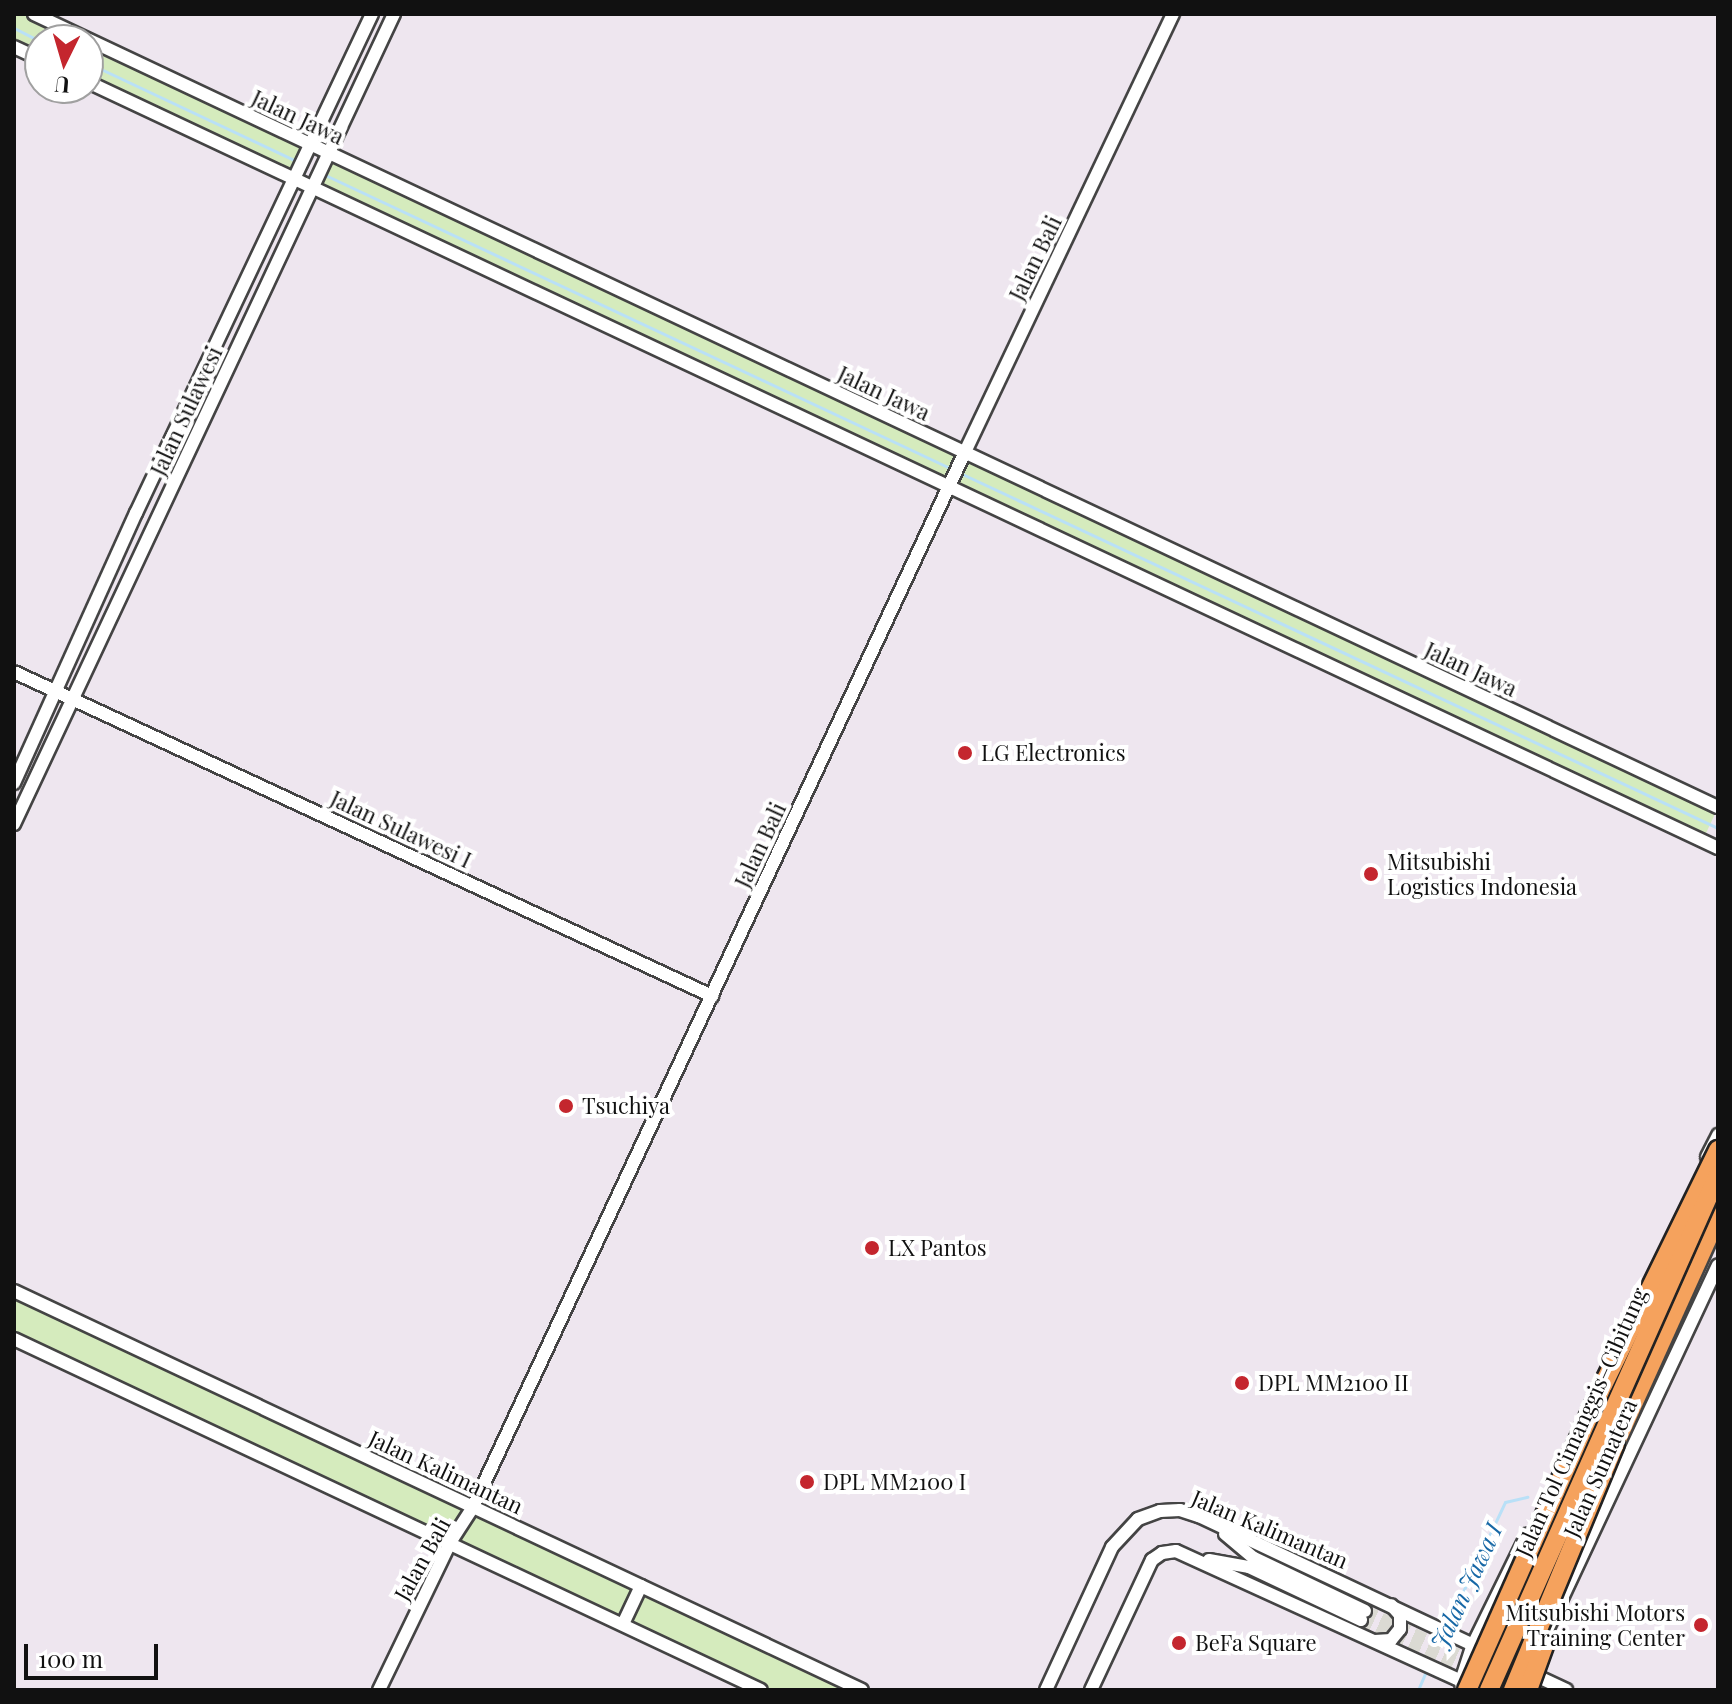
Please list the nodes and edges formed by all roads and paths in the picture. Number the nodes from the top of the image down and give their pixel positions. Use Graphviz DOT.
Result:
graph roads {
  1 [pos="34,14"];
  2 [pos="372,14"];
  3 [pos="394,14"];
  4 [pos="1173,14"];
  5 [pos="104,89"];
  6 [pos="309,148"];
  7 [pos="327,157"];
  8 [pos="295,177"];
  9 [pos="314,186"];
  10 [pos="963,456"];
  11 [pos="951,484"];
  12 [pos="14,672"];
  13 [pos="57,692"];
  14 [pos="73,699"];
  15 [pos="14,783"];
  16 [pos="1718,807"];
  17 [pos="14,824"];
  18 [pos="1718,848"];
  19 [pos="712,996"];
  20 [pos="1718,1135"];
  21 [pos="1718,1150"];
  22 [pos="1718,1175"];
  23 [pos="1718,1216"];
  24 [pos="1718,1265"];
  25 [pos="14,1291"];
  26 [pos="14,1339"];
  27 [pos="1615,1444"];
  28 [pos="473,1507"];
  29 [pos="1210,1522"];
  30 [pos="451,1541"];
  31 [pos="1193,1557"];
  32 [pos="641,1586"];
  33 [pos="1388,1603"];
  34 [pos="623,1624"];
  35 [pos="1369,1640"];
  36 [pos="1473,1645"];
  37 [pos="1529,1684"];
  38 [pos="1463,1687"];
  39 [pos="379,1690"];
  40 [pos="761,1690"];
  41 [pos="862,1690"];
  42 [pos="1046,1690"];
  43 [pos="1091,1690"];
  44 [pos="1489,1690"];
  45 [pos="1516,1690"];
  46 [pos="1566,1690"];
  1 -- 6 [label="street, Jalan Jawa"];
  2 -- 6 [label="street, Jalan Sulawesi"];
  3 -- 7 [label="street, Jalan Sulawesi"];
  4 -- 10 [label="street, Jalan Bali"];
  5 -- 8 [label="street"];
  6 -- 7 [label="street, Jalan Jawa"];
  6 -- 8 [label="street, Jalan Sulawesi"];
  7 -- 9 [label="street, Jalan Sulawesi"];
  7 -- 10 [label="street, Jalan Jawa"];
  8 -- 9 [label="street"];
  8 -- 13 [label="street, Jalan Sulawesi"];
  9 -- 11 [label="street"];
  9 -- 14 [label="street, Jalan Sulawesi"];
  10 -- 11 [label="street, Jalan Bali"];
  10 -- 16 [label="street, Jalan Jawa"];
  11 -- 18 [label="street"];
  11 -- 19 [label="street, Jalan Bali"];
  12 -- 13 [label="street, Jalan Sulawesi I"];
  13 -- 14 [label="street, Jalan Sulawesi I"];
  13 -- 15 [label="street, Jalan Sulawesi"];
  14 -- 17 [label="street, Jalan Sulawesi"];
  14 -- 19 [label="street, Jalan Sulawesi I"];
  19 -- 28 [label="street, Jalan Bali"];
  20 -- 36 [label="street, Jalan Sumatera"];
  21 -- 38 [label="highway, bridge"];
  22 -- 44 [label="highway, Jalan Tol Cimanggis–Cibitung, bridge"];
  23 -- 27 [label="highway, Jalan Tol Cimanggis–Cibitung"];
  24 -- 37 [label="street, Jalan Sumatera"];
  25 -- 28 [label="street, Jalan Kalimantan"];
  26 -- 30 [label="street"];
  27 -- 37 [label="highway, bridge"];
  27 -- 45 [label="highway, bridge"];
  28 -- 30 [label="street, Jalan Bali"];
  28 -- 32 [label="street, Jalan Kalimantan"];
  29 -- 31 [label="street"];
  29 -- 33 [label="street, Jalan Kalimantan"];
  29 -- 42 [label="street, Jalan Kalimantan"];
  30 -- 34 [label="street"];
  30 -- 39 [label="street, Jalan Bali"];
  31 -- 35 [label="street"];
  31 -- 43 [label="street"];
  32 -- 34 [label="street"];
  32 -- 41 [label="street, Jalan Kalimantan"];
  33 -- 35 [label="street"];
  33 -- 36 [label="street, Jalan Kalimantan"];
  34 -- 40 [label="street"];
  35 -- 38 [label="street"];
  36 -- 38 [label="street, Jalan Sumatera"];
  37 -- 45 [label="street, Jalan Sumatera"];
  37 -- 46 [label="street"];
}
